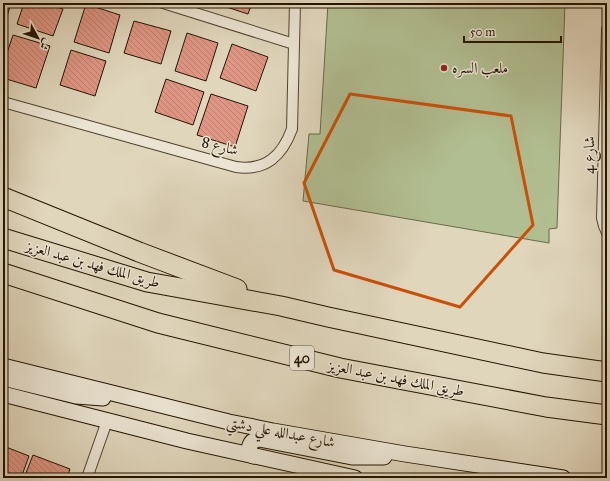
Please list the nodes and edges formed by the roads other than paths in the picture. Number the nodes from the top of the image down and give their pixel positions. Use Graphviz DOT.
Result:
graph roads {
  1 [pos="163,3"];
  2 [pos="295,3"];
  3 [pos="607,29"];
  4 [pos="294,44"];
  5 [pos="3,102"];
  6 [pos="3,197"];
  7 [pos="607,234"];
  8 [pos="3,238"];
  9 [pos="3,273"];
  10 [pos="281,306"];
  11 [pos="3,366"];
  12 [pos="607,372"];
  13 [pos="3,378"];
  14 [pos="3,394"];
  15 [pos="122,396"];
  16 [pos="607,415"];
  17 [pos="107,421"];
  18 [pos="405,454"];
  19 [pos="253,456"];
  20 [pos="87,478"];
  21 [pos="355,478"];
  22 [pos="563,478"];
  1 -- 4 [label="street"];
  2 -- 4 [label="street, شارع 8"];
  3 -- 7 [label="street, شارع 4"];
  4 -- 5 [label="street, شارع 8"];
  6 -- 10 [label="highway"];
  8 -- 10 [label="highway, طريق الملك فهد بن عبد العزيز"];
  9 -- 16 [label="highway, طريق الملك فهد بن عبد العزيز / 40"];
  10 -- 12 [label="highway, طريق الملك فهد بن عبد العزيز"];
  11 -- 15 [label="main road, شارع عبدالله علي دشتي"];
  13 -- 15 [label="main road"];
  14 -- 17 [label="main road, شارع عبدالله علي دشتي"];
  15 -- 18 [label="main road, شارع عبدالله علي دشتي"];
  17 -- 19 [label="main road, شارع عبدالله علي دشتي"];
  17 -- 20 [label="street"];
  18 -- 19 [label="main road"];
  18 -- 22 [label="main road, شارع عبدالله علي دشتي"];
  19 -- 21 [label="main road, شارع عبدالله علي دشتي"];
}
